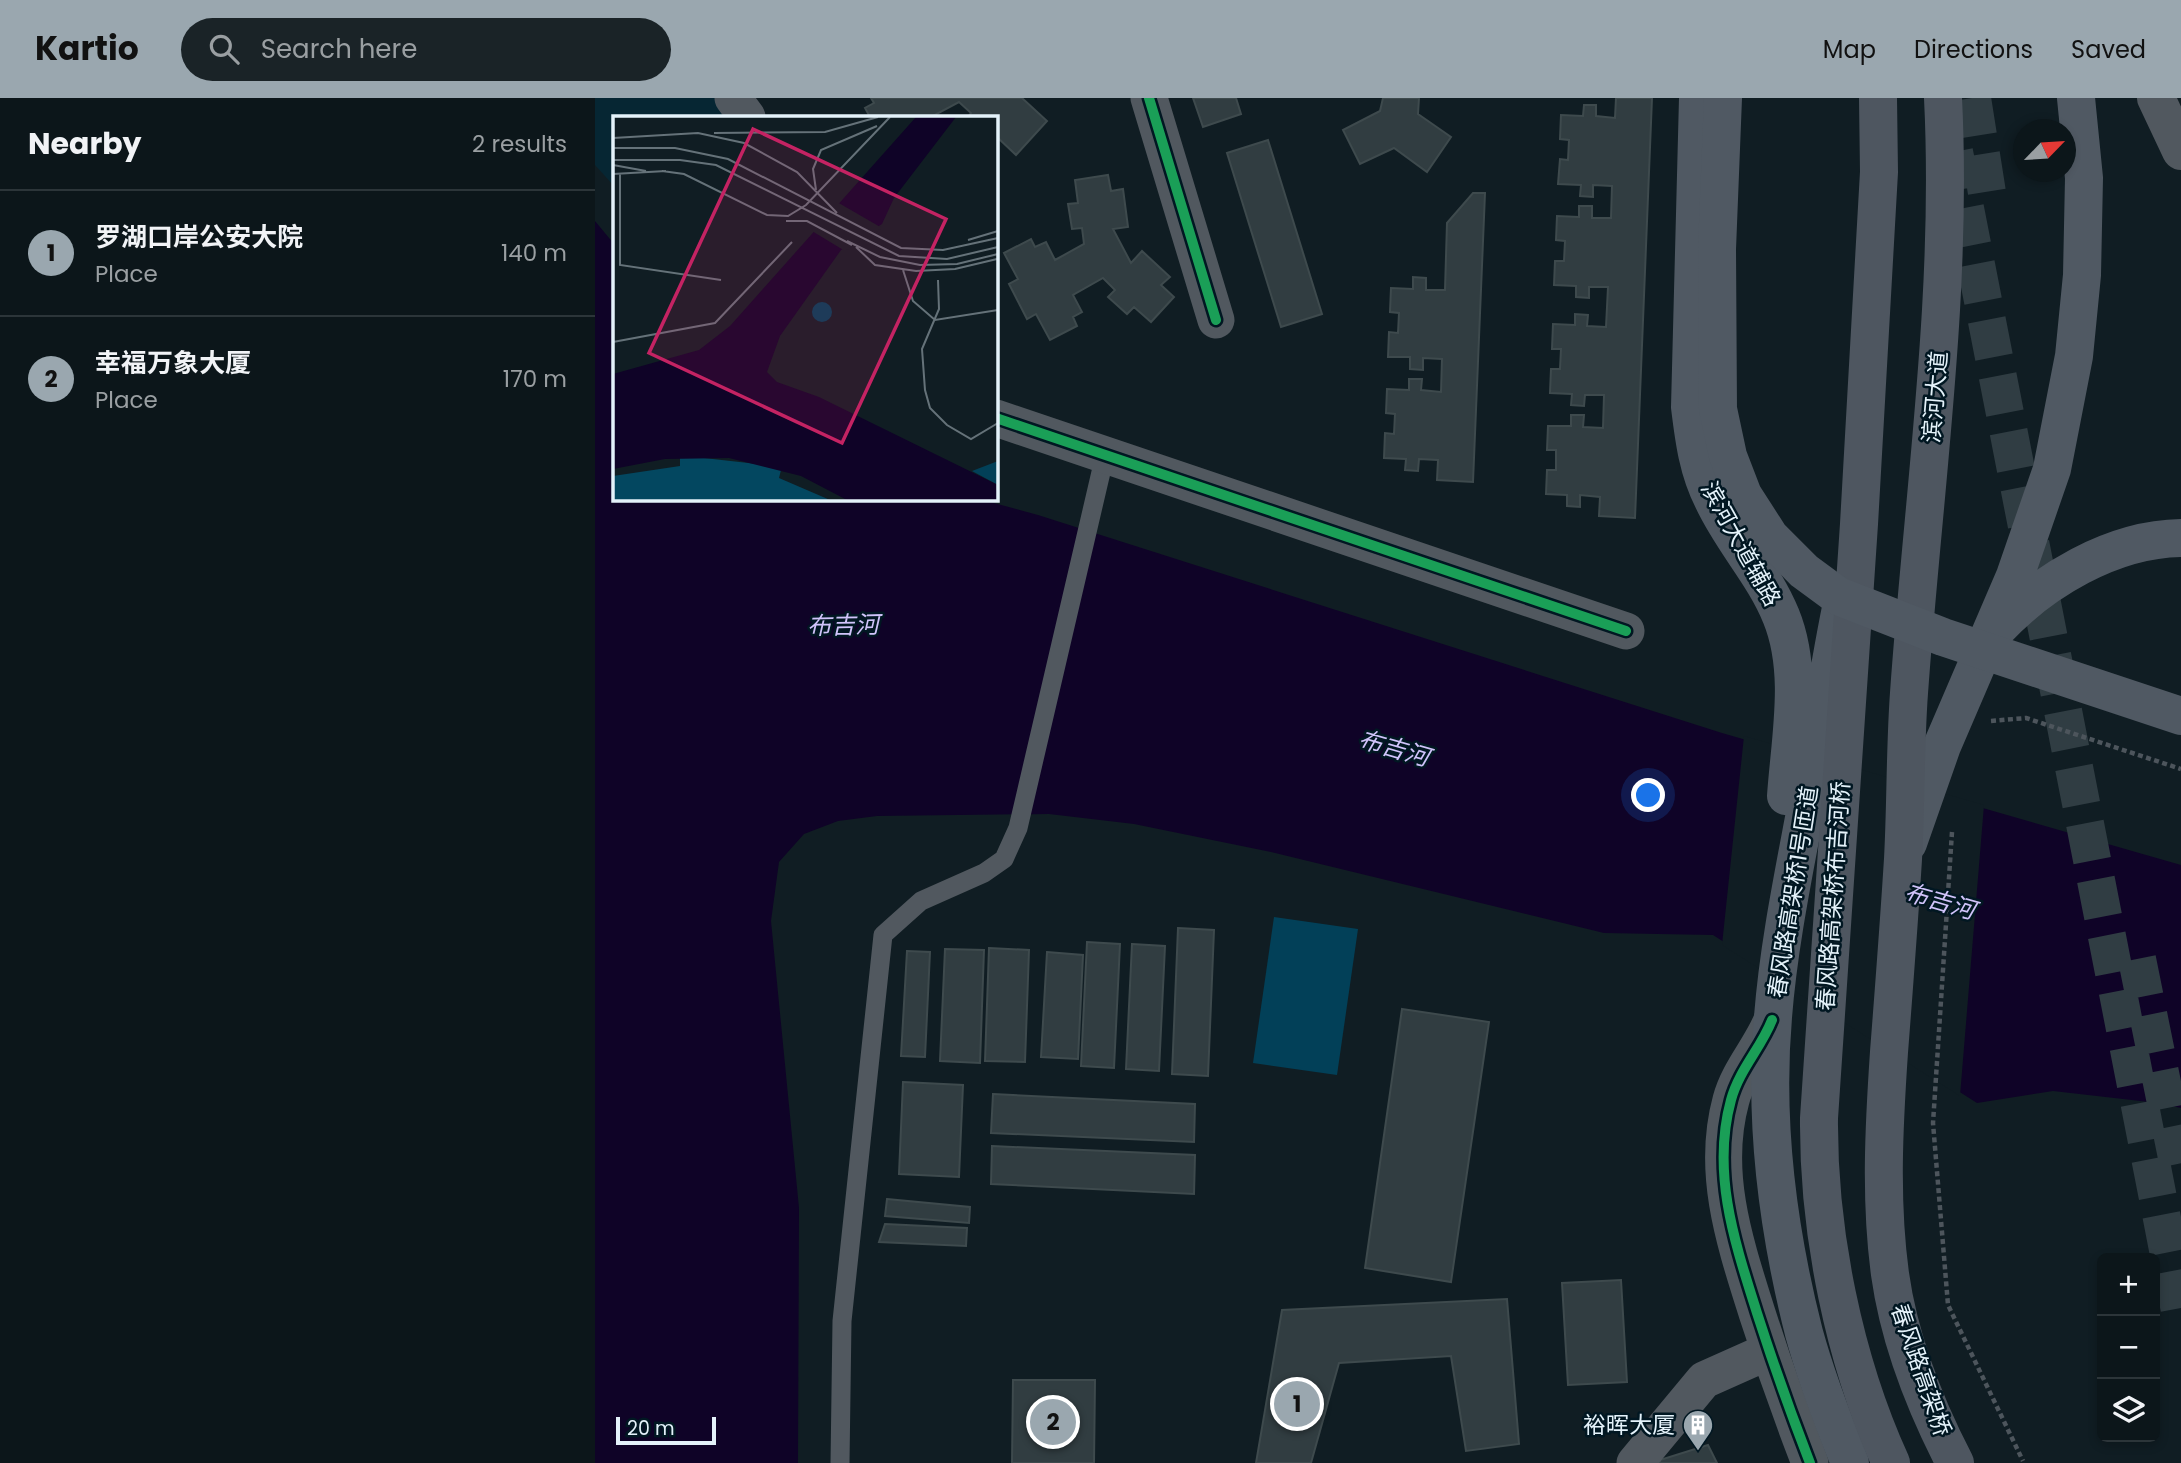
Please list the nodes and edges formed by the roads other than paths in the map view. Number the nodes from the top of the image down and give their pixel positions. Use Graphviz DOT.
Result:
graph roads {
  1 [pos="733,98"];
  2 [pos="1149,98"];
  3 [pos="1698,98"];
  4 [pos="1723,98"];
  5 [pos="1878,98"];
  6 [pos="1943,98"];
  7 [pos="2076,98"];
  8 [pos="2155,98"];
  9 [pos="746,116"];
  10 [pos="2181,151"];
  11 [pos="1216,320"];
  12 [pos="997,418"];
  13 [pos="1105,455"];
  14 [pos="2181,538"];
  15 [pos="1626,631"];
  16 [pos="1838,671"];
  17 [pos="1970,716"];
  18 [pos="2181,716"];
  19 [pos="1903,857"];
  20 [pos="1774,1004"];
  21 [pos="1769,1351"];
  22 [pos="1954,1460"];
  23 [pos="840,1463"];
  24 [pos="1636,1463"];
  25 [pos="1810,1463"];
  26 [pos="1850,1463"];
  27 [pos="1891,1463"];
  1 -- 9 [label="street"];
  2 -- 11 [label="street"];
  3 -- 20 [label="main road, 滨河大道辅路"];
  4 -- 18 [label="main road, bridge"];
  5 -- 16 [label="highway"];
  6 -- 19 [label="highway, 滨河大道"];
  7 -- 17 [label="main road"];
  8 -- 10 [label="street"];
  12 -- 13 [label="street"];
  13 -- 15 [label="street"];
  13 -- 23 [label="lane"];
  14 -- 17 [label="main road"];
  16 -- 20 [label="main road, 春风路高架桥1号匝道"];
  16 -- 27 [label="highway, 春风路高架桥布吉河桥"];
  17 -- 19 [label="main road"];
  19 -- 22 [label="highway, 春风路高架桥"];
  20 -- 21 [label="street"];
  20 -- 26 [label="main road, 春风路高架桥1号匝道"];
  21 -- 24 [label="street"];
  21 -- 25 [label="street"];
}
